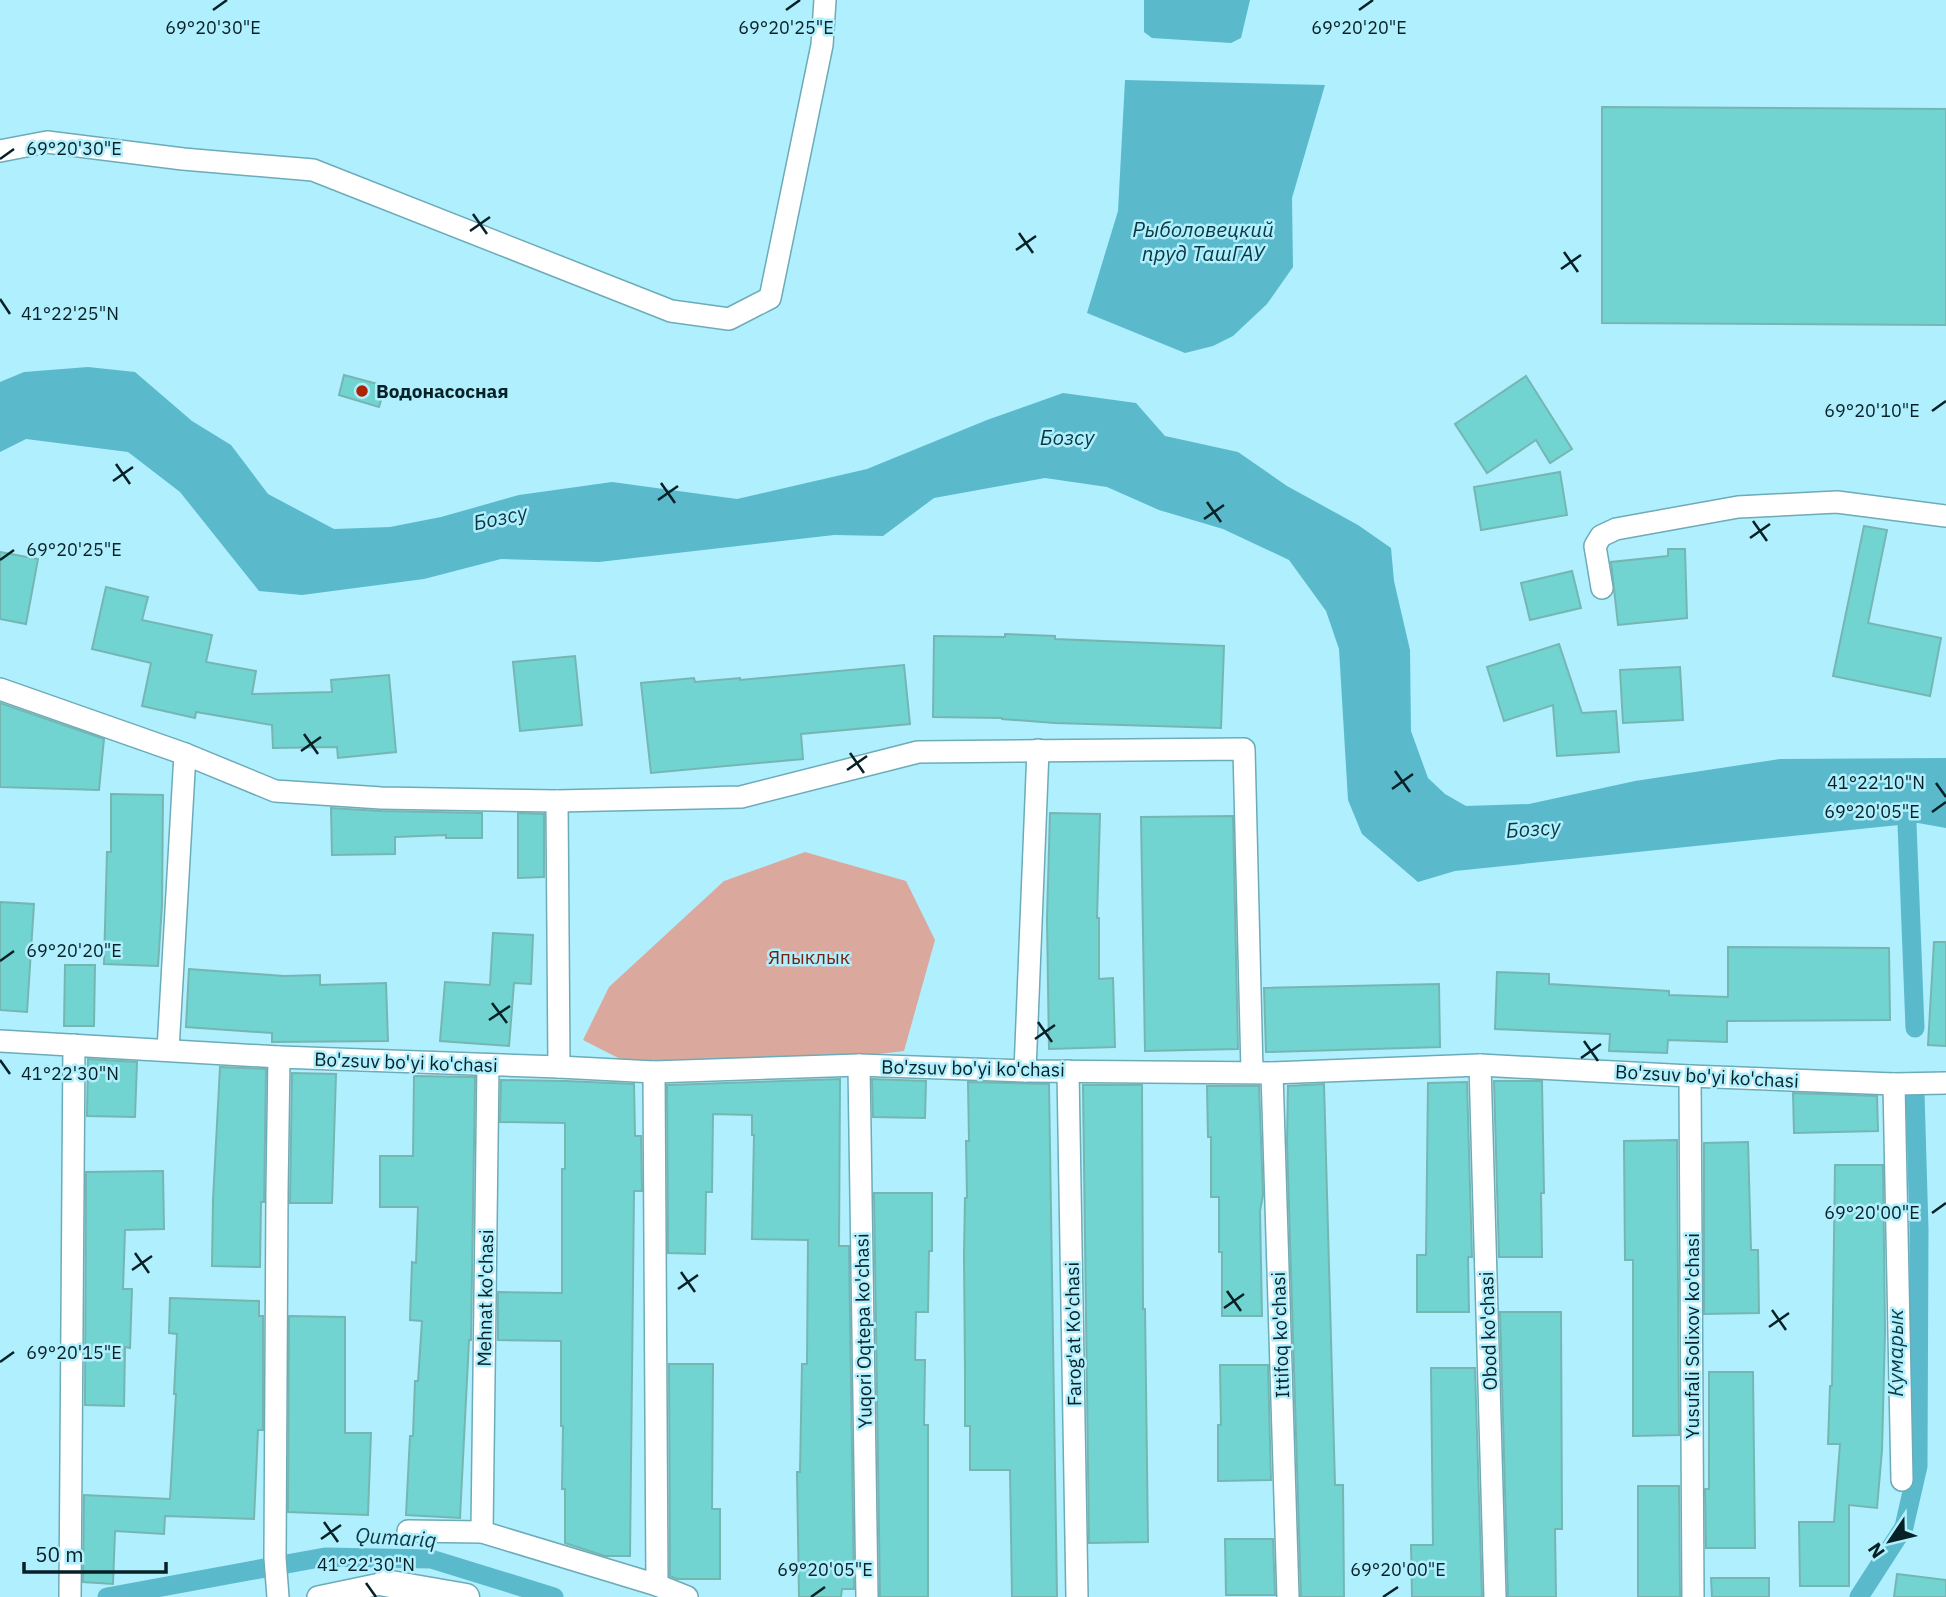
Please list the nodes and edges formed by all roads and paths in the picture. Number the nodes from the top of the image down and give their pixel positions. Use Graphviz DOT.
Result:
graph roads {
  1 [pos="825,0"];
  2 [pos="0,151"];
  3 [pos="1946,516"];
  4 [pos="1602,588"];
  5 [pos="0,689"];
  6 [pos="1038,750"];
  7 [pos="185,754"];
  8 [pos="556,801"];
  9 [pos="0,1041"];
  10 [pos="74,1045"];
  11 [pos="169,1050"];
  12 [pos="279,1057"];
  13 [pos="488,1065"];
  14 [pos="859,1065"];
  15 [pos="1480,1065"];
  16 [pos="559,1067"];
  17 [pos="1025,1071"];
  18 [pos="1068,1071"];
  19 [pos="654,1072"];
  20 [pos="1262,1072"];
  21 [pos="1690,1076"];
  22 [pos="1946,1083"];
  23 [pos="1894,1084"];
  24 [pos="1902,1480"];
  25 [pos="408,1531"];
  26 [pos="482,1532"];
  27 [pos="657,1585"];
  28 [pos="380,1590"];
  29 [pos="69,1594"];
  30 [pos="278,1594"];
  31 [pos="318,1597"];
  32 [pos="466,1597"];
  33 [pos="687,1597"];
  34 [pos="867,1597"];
  35 [pos="1077,1597"];
  36 [pos="1288,1597"];
  37 [pos="1495,1597"];
  38 [pos="1693,1597"];
  1 -- 2 [label="street"];
  3 -- 4 [label="street"];
  5 -- 7 [label="street"];
  6 -- 8 [label="street"];
  6 -- 17 [label="street"];
  6 -- 20 [label="street, Ittifoq ko'chasi"];
  7 -- 8 [label="street"];
  7 -- 11 [label="street"];
  8 -- 16 [label="street"];
  9 -- 10 [label="street, Bo'zsuv bo'yi ko'chasi"];
  10 -- 11 [label="street, Bo'zsuv bo'yi ko'chasi"];
  10 -- 29 [label="street"];
  11 -- 12 [label="street, Bo'zsuv bo'yi ko'chasi"];
  12 -- 13 [label="street, Bo'zsuv bo'yi ko'chasi"];
  12 -- 30 [label="street"];
  13 -- 16 [label="street, Bo'zsuv bo'yi ko'chasi"];
  13 -- 26 [label="street, Mehnat ko'chasi"];
  14 -- 17 [label="street, Bo'zsuv bo'yi ko'chasi"];
  14 -- 19 [label="street, Bo'zsuv bo'yi ko'chasi"];
  14 -- 34 [label="street, Yuqori Oqtepa ko'chasi"];
  15 -- 20 [label="street, Bo'zsuv bo'yi ko'chasi"];
  15 -- 21 [label="street, Bo'zsuv bo'yi ko'chasi"];
  15 -- 37 [label="street, Obod ko'chasi"];
  16 -- 19 [label="street, Bo'zsuv bo'yi ko'chasi"];
  17 -- 18 [label="street, Bo'zsuv bo'yi ko'chasi"];
  18 -- 20 [label="street, Bo'zsuv bo'yi ko'chasi"];
  18 -- 35 [label="street, Farog'at Ko'chasi"];
  19 -- 27 [label="street"];
  20 -- 36 [label="street, Ittifoq ko'chasi"];
  21 -- 23 [label="street, Bo'zsuv bo'yi ko'chasi"];
  21 -- 38 [label="street, Yusufali Solixov ko'chasi"];
  22 -- 23 [label="street, Bo'zsuv bo'yi ko'chasi"];
  23 -- 24 [label="street"];
  25 -- 26 [label="street"];
  26 -- 27 [label="street"];
  27 -- 33 [label="street"];
  28 -- 31 [label="street"];
  28 -- 32 [label="street"];
}
